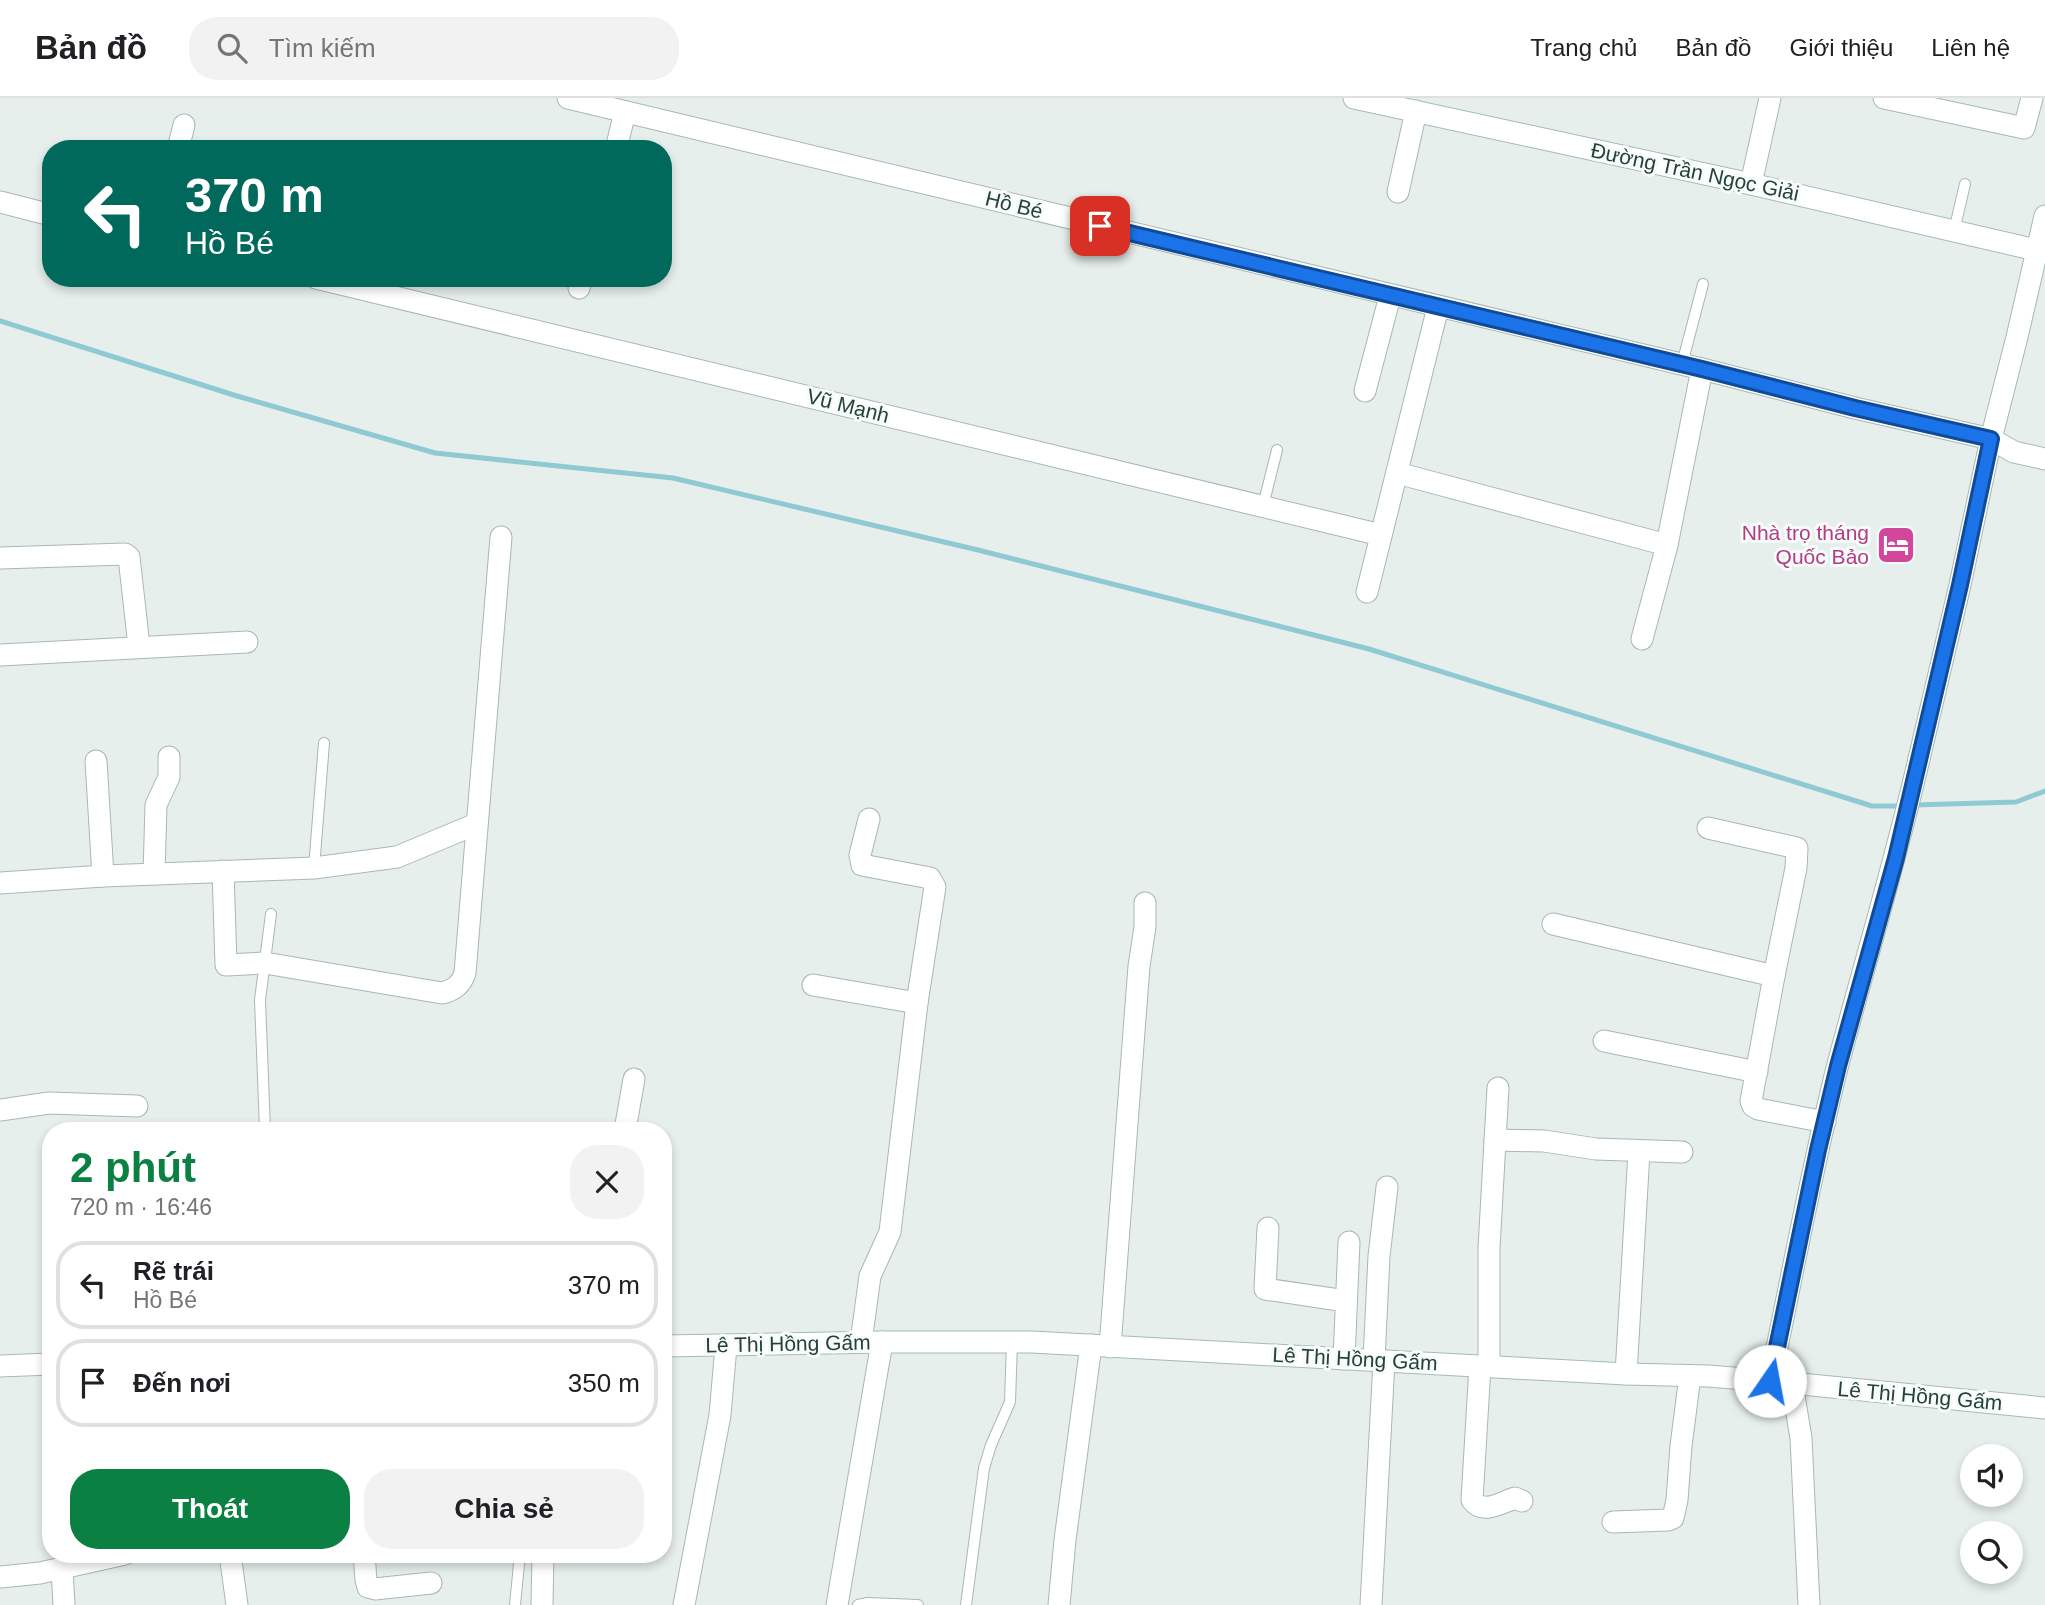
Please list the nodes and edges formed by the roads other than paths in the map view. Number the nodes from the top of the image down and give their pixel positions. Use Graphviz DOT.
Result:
graph roads {
  1 [pos="568,98"];
  2 [pos="1354,98"];
  3 [pos="1770,98"];
  4 [pos="1884,98"];
  5 [pos="2032,98"];
  6 [pos="1406,106"];
  7 [pos="621,107"];
  8 [pos="184,125"];
  9 [pos="180,140"];
  10 [pos="617,140"];
  11 [pos="1751,184"];
  12 [pos="1965,184"];
  13 [pos="1398,192"];
  14 [pos="0,202"];
  15 [pos="42,213"];
  16 [pos="2045,216"];
  17 [pos="1954,231"];
  18 [pos="2036,250"];
  19 [pos="1703,284"];
  20 [pos="353,287"];
  21 [pos="1390,296"];
  22 [pos="1438,307"];
  23 [pos="1692,366"];
  24 [pos="1365,391"];
  25 [pos="1991,439"];
  26 [pos="1277,450"];
  27 [pos="2045,459"];
  28 [pos="1397,473"];
  29 [pos="1263,506"];
  30 [pos="1381,534"];
  31 [pos="501,537"];
  32 [pos="1667,545"];
  33 [pos="0,558"];
  34 [pos="1367,592"];
  35 [pos="1642,639"];
  36 [pos="247,642"];
  37 [pos="139,646"];
  38 [pos="0,655"];
  39 [pos="324,743"];
  40 [pos="169,757"];
  41 [pos="96,761"];
  42 [pos="869,819"];
  43 [pos="476,824"];
  44 [pos="1708,828"];
  45 [pos="314,868"];
  46 [pos="223,871"];
  47 [pos="154,874"];
  48 [pos="103,876"];
  49 [pos="0,883"];
  50 [pos="1145,903"];
  51 [pos="271,914"];
  52 [pos="1553,924"];
  53 [pos="265,963"];
  54 [pos="1774,976"];
  55 [pos="813,985"];
  56 [pos="917,1003"];
  57 [pos="1604,1041"];
  58 [pos="1757,1072"];
  59 [pos="634,1079"];
  60 [pos="1498,1088"];
  61 [pos="137,1106"];
  62 [pos="0,1110"];
  63 [pos="265,1122"];
  64 [pos="626,1122"];
  65 [pos="1825,1122"];
  66 [pos="1495,1140"];
  67 [pos="1639,1152"];
  68 [pos="1682,1152"];
  69 [pos="1387,1186"];
  70 [pos="1268,1228"];
  71 [pos="1349,1242"];
  72 [pos="1346,1301"];
  73 [pos="1012,1341"];
  74 [pos="872,1342"];
  75 [pos="672,1346"];
  76 [pos="726,1346"];
  77 [pos="1100,1346"];
  78 [pos="1344,1359"];
  79 [pos="1379,1361"];
  80 [pos="42,1364"];
  81 [pos="0,1366"];
  82 [pos="1485,1366"];
  83 [pos="1626,1374"];
  84 [pos="1690,1376"];
  85 [pos="1770,1381"];
  86 [pos="1792,1384"];
  87 [pos="2045,1408"];
  88 [pos="1522,1501"];
  89 [pos="1613,1522"];
  90 [pos="87,1563"];
  91 [pos="231,1563"];
  92 [pos="365,1563"];
  93 [pos="519,1563"];
  94 [pos="543,1563"];
  95 [pos="62,1569"];
  96 [pos="0,1577"];
  97 [pos="431,1583"];
  98 [pos="64,1605"];
  99 [pos="237,1605"];
  100 [pos="515,1605"];
  101 [pos="542,1605"];
  102 [pos="684,1605"];
  103 [pos="837,1605"];
  104 [pos="859,1605"];
  105 [pos="918,1605"];
  106 [pos="966,1605"];
  107 [pos="1059,1605"];
  108 [pos="1371,1605"];
  109 [pos="1809,1605"];
  1 -- 7 [label="street, Hồ Bé"];
  2 -- 6 [label="street, Đường Trần Ngọc Giải"];
  3 -- 11 [label="street"];
  4 -- 5 [label="street"];
  6 -- 11 [label="street, Đường Trần Ngọc Giải"];
  6 -- 13 [label="street"];
  7 -- 10 [label="street"];
  7 -- 21 [label="street, Hồ Bé"];
  8 -- 9 [label="street"];
  11 -- 17 [label="street, Đường Trần Ngọc Giải"];
  12 -- 17 [label="lane"];
  14 -- 15 [label="street"];
  16 -- 18 [label="street"];
  17 -- 18 [label="street, Đường Trần Ngọc Giải"];
  18 -- 25 [label="street"];
  19 -- 23 [label="lane"];
  20 -- 29 [label="street, Vũ Mạnh"];
  21 -- 22 [label="street, Hồ Bé"];
  21 -- 24 [label="street"];
  22 -- 23 [label="street, Hồ Bé"];
  22 -- 28 [label="street"];
  23 -- 25 [label="street, Hồ Bé"];
  23 -- 32 [label="street"];
  25 -- 27 [label="street, Hồ Bé"];
  25 -- 65 [label="street"];
  26 -- 29 [label="lane"];
  28 -- 30 [label="street"];
  28 -- 32 [label="street"];
  29 -- 30 [label="street, Vũ Mạnh"];
  30 -- 34 [label="street"];
  31 -- 43 [label="street"];
  32 -- 35 [label="street"];
  33 -- 37 [label="street"];
  36 -- 37 [label="street"];
  37 -- 38 [label="street"];
  39 -- 45 [label="lane"];
  40 -- 47 [label="street"];
  41 -- 48 [label="street"];
  42 -- 56 [label="street"];
  43 -- 45 [label="street"];
  43 -- 53 [label="street"];
  44 -- 54 [label="street"];
  45 -- 46 [label="street"];
  46 -- 47 [label="street"];
  46 -- 53 [label="street"];
  47 -- 48 [label="street"];
  48 -- 49 [label="street"];
  50 -- 77 [label="street"];
  51 -- 53 [label="lane"];
  52 -- 54 [label="street"];
  53 -- 63 [label="lane"];
  54 -- 58 [label="street"];
  55 -- 56 [label="street"];
  56 -- 74 [label="street"];
  57 -- 58 [label="street"];
  58 -- 65 [label="street"];
  59 -- 64 [label="street"];
  60 -- 66 [label="street"];
  61 -- 62 [label="street"];
  65 -- 85 [label="street"];
  66 -- 67 [label="street"];
  66 -- 82 [label="street"];
  67 -- 68 [label="street"];
  67 -- 83 [label="street"];
  69 -- 79 [label="street"];
  70 -- 72 [label="street"];
  71 -- 72 [label="street"];
  72 -- 78 [label="street"];
  73 -- 74 [label="street, Lê Thị Hồng Gấm"];
  73 -- 77 [label="street, Lê Thị Hồng Gấm"];
  73 -- 106 [label="lane"];
  74 -- 76 [label="street, Lê Thị Hồng Gấm"];
  74 -- 103 [label="street"];
  75 -- 76 [label="street, Lê Thị Hồng Gấm"];
  76 -- 102 [label="street"];
  77 -- 78 [label="street, Lê Thị Hồng Gấm"];
  77 -- 107 [label="street"];
  78 -- 79 [label="street, Lê Thị Hồng Gấm"];
  79 -- 82 [label="street, Lê Thị Hồng Gấm"];
  79 -- 108 [label="street"];
  80 -- 81 [label="street"];
  82 -- 83 [label="street, Lê Thị Hồng Gấm"];
  82 -- 88 [label="street"];
  83 -- 84 [label="street, Lê Thị Hồng Gấm"];
  84 -- 85 [label="street, Lê Thị Hồng Gấm"];
  84 -- 89 [label="street"];
  85 -- 86 [label="street, Lê Thị Hồng Gấm"];
  86 -- 87 [label="street, Lê Thị Hồng Gấm"];
  86 -- 109 [label="street"];
  90 -- 95 [label="street"];
  91 -- 99 [label="street"];
  92 -- 97 [label="street"];
  93 -- 100 [label="lane"];
  94 -- 101 [label="street"];
  95 -- 96 [label="street"];
  95 -- 98 [label="street"];
  104 -- 105 [label="lane"];
}
